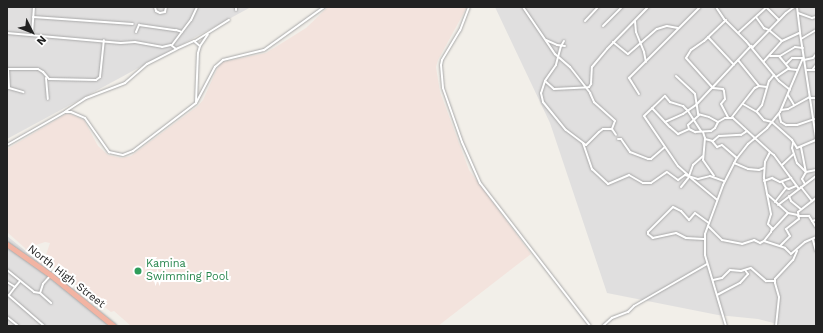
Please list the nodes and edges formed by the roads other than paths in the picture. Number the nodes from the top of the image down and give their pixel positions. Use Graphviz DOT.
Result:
graph roads {
  1 [pos="34,7"];
  2 [pos="154,7"];
  3 [pos="166,7"];
  4 [pos="197,7"];
  5 [pos="324,7"];
  6 [pos="469,7"];
  7 [pos="523,7"];
  8 [pos="598,7"];
  9 [pos="622,7"];
  10 [pos="648,7"];
  11 [pos="700,7"];
  12 [pos="716,7"];
  13 [pos="767,7"];
  14 [pos="796,7"];
  15 [pos="798,13"];
  16 [pos="33,17"];
  17 [pos="756,17"];
  18 [pos="816,17"];
  19 [pos="229,20"];
  20 [pos="585,20"];
  21 [pos="726,20"];
  22 [pos="779,20"];
  23 [pos="635,21"];
  24 [pos="133,24"];
  25 [pos="603,26"];
  26 [pos="678,28"];
  27 [pos="769,30"];
  28 [pos="816,30"];
  29 [pos="136,32"];
  30 [pos="182,32"];
  31 [pos="739,32"];
  32 [pos="7,33"];
  33 [pos="800,33"];
  34 [pos="208,34"];
  35 [pos="32,35"];
  36 [pos="708,37"];
  37 [pos="801,39"];
  38 [pos="104,40"];
  39 [pos="546,40"];
  40 [pos="194,41"];
  41 [pos="564,41"];
  42 [pos="782,41"];
  43 [pos="613,42"];
  44 [pos="641,42"];
  45 [pos="172,45"];
  46 [pos="200,46"];
  47 [pos="561,46"];
  48 [pos="565,46"];
  49 [pos="751,46"];
  50 [pos="803,48"];
  51 [pos="176,50"];
  52 [pos="816,54"];
  53 [pos="558,56"];
  54 [pos="770,56"];
  55 [pos="779,56"];
  56 [pos="803,59"];
  57 [pos="738,60"];
  58 [pos="764,61"];
  59 [pos="646,62"];
  60 [pos="786,64"];
  61 [pos="734,65"];
  62 [pos="816,65"];
  63 [pos="8,69"];
  64 [pos="790,69"];
  65 [pos="797,70"];
  66 [pos="807,70"];
  67 [pos="814,70"];
  68 [pos="676,76"];
  69 [pos="775,76"];
  70 [pos="46,77"];
  71 [pos="545,81"];
  72 [pos="759,86"];
  73 [pos="767,87"];
  74 [pos="586,88"];
  75 [pos="712,88"];
  76 [pos="790,90"];
  77 [pos="23,92"];
  78 [pos="639,94"];
  79 [pos="788,95"];
  80 [pos="810,98"];
  81 [pos="816,98"];
  82 [pos="48,100"];
  83 [pos="196,103"];
  84 [pos="743,104"];
  85 [pos="696,105"];
  86 [pos="794,105"];
  87 [pos="652,108"];
  88 [pos="781,110"];
  89 [pos="688,111"];
  90 [pos="66,112"];
  91 [pos="757,112"];
  92 [pos="778,114"];
  93 [pos="699,115"];
  94 [pos="728,118"];
  95 [pos="731,118"];
  96 [pos="814,119"];
  97 [pos="694,120"];
  98 [pos="665,122"];
  99 [pos="718,122"];
  100 [pos="772,122"];
  101 [pos="689,129"];
  102 [pos="612,130"];
  103 [pos="747,131"];
  104 [pos="702,132"];
  105 [pos="616,135"];
  106 [pos="756,138"];
  107 [pos="618,139"];
  108 [pos="705,139"];
  109 [pos="816,139"];
  110 [pos="712,141"];
  111 [pos="583,143"];
  112 [pos="793,144"];
  113 [pos="7,145"];
  114 [pos="665,147"];
  115 [pos="801,147"];
  116 [pos="770,152"];
  117 [pos="794,154"];
  118 [pos="703,156"];
  119 [pos="737,158"];
  120 [pos="734,163"];
  121 [pos="782,165"];
  122 [pos="764,168"];
  123 [pos="816,170"];
  124 [pos="806,172"];
  125 [pos="689,176"];
  126 [pos="816,176"];
  127 [pos="715,177"];
  128 [pos="791,178"];
  129 [pos="724,181"];
  130 [pos="764,181"];
  131 [pos="782,182"];
  132 [pos="805,184"];
  133 [pos="796,186"];
  134 [pos="680,187"];
  135 [pos="786,188"];
  136 [pos="800,188"];
  137 [pos="766,194"];
  138 [pos="789,196"];
  139 [pos="816,198"];
  140 [pos="717,200"];
  141 [pos="812,201"];
  142 [pos="775,202"];
  143 [pos="778,205"];
  144 [pos="800,209"];
  145 [pos="788,213"];
  146 [pos="798,215"];
  147 [pos="816,220"];
  148 [pos="812,221"];
  149 [pos="708,224"];
  150 [pos="816,227"];
  151 [pos="771,231"];
  152 [pos="816,237"];
  153 [pos="704,239"];
  154 [pos="764,240"];
  155 [pos="812,240"];
  156 [pos="7,244"];
  157 [pos="780,246"];
  158 [pos="797,250"];
  159 [pos="816,251"];
  160 [pos="791,254"];
  161 [pos="794,258"];
  162 [pos="707,264"];
  163 [pos="7,270"];
  164 [pos="745,270"];
  165 [pos="51,275"];
  166 [pos="713,280"];
  167 [pos="775,280"];
  168 [pos="20,281"];
  169 [pos="7,282"];
  170 [pos="15,287"];
  171 [pos="40,293"];
  172 [pos="8,294"];
  173 [pos="717,295"];
  174 [pos="51,303"];
  175 [pos="7,316"];
  176 [pos="18,326"];
  177 [pos="44,326"];
  178 [pos="114,326"];
  179 [pos="590,326"];
  180 [pos="603,326"];
  181 [pos="726,326"];
  182 [pos="776,326"];
  1 -- 16 [label="street"];
  2 -- 3 [label="street"];
  4 -- 30 [label="street"];
  5 -- 83 [label="street"];
  6 -- 179 [label="street"];
  7 -- 39 [label="street"];
  8 -- 20 [label="street"];
  9 -- 25 [label="street"];
  10 -- 23 [label="street"];
  11 -- 26 [label="street"];
  12 -- 21 [label="street"];
  13 -- 17 [label="street"];
  13 -- 22 [label="street"];
  14 -- 15 [label="street"];
  14 -- 22 [label="street"];
  15 -- 18 [label="street"];
  15 -- 33 [label="street"];
  16 -- 24 [label="street"];
  16 -- 35 [label="street"];
  17 -- 27 [label="street"];
  17 -- 31 [label="street"];
  19 -- 34 [label="street"];
  21 -- 31 [label="street"];
  21 -- 36 [label="street"];
  22 -- 27 [label="street"];
  23 -- 43 [label="street"];
  23 -- 44 [label="street"];
  26 -- 44 [label="street"];
  26 -- 59 [label="street"];
  27 -- 42 [label="street"];
  27 -- 49 [label="street"];
  28 -- 37 [label="street"];
  29 -- 30 [label="street"];
  30 -- 45 [label="street"];
  31 -- 49 [label="street"];
  32 -- 35 [label="street"];
  33 -- 37 [label="street"];
  33 -- 42 [label="street"];
  34 -- 40 [label="street"];
  34 -- 46 [label="street"];
  35 -- 38 [label="street"];
  36 -- 61 [label="street"];
  36 -- 75 [label="street"];
  37 -- 50 [label="street"];
  38 -- 45 [label="street"];
  38 -- 70 [label="street"];
  39 -- 47 [label="street"];
  39 -- 53 [label="street"];
  40 -- 46 [label="street"];
  40 -- 51 [label="street"];
  41 -- 47 [label="street"];
  42 -- 54 [label="street"];
  43 -- 44 [label="street"];
  43 -- 74 [label="street"];
  44 -- 59 [label="street"];
  45 -- 51 [label="street"];
  46 -- 83 [label="street"];
  47 -- 48 [label="street"];
  47 -- 53 [label="street"];
  49 -- 57 [label="street"];
  49 -- 58 [label="street"];
  50 -- 55 [label="street"];
  50 -- 56 [label="street"];
  51 -- 90 [label="street"];
  52 -- 56 [label="street"];
  53 -- 71 [label="street"];
  53 -- 74 [label="street"];
  54 -- 55 [label="street"];
  54 -- 58 [label="street"];
  55 -- 60 [label="street"];
  56 -- 60 [label="street"];
  56 -- 65 [label="street"];
  56 -- 66 [label="street"];
  57 -- 61 [label="street"];
  57 -- 72 [label="street"];
  58 -- 69 [label="street"];
  59 -- 78 [label="street"];
  60 -- 64 [label="street"];
  61 -- 75 [label="street"];
  62 -- 67 [label="street"];
  63 -- 70 [label="street"];
  63 -- 77 [label="street"];
  64 -- 65 [label="street"];
  64 -- 69 [label="street"];
  65 -- 76 [label="street"];
  66 -- 67 [label="street"];
  66 -- 80 [label="street"];
  68 -- 85 [label="street"];
  69 -- 73 [label="street"];
  69 -- 76 [label="street"];
  70 -- 82 [label="street"];
  71 -- 74 [label="street"];
  71 -- 111 [label="street"];
  72 -- 73 [label="street"];
  72 -- 84 [label="street"];
  73 -- 91 [label="street"];
  74 -- 102 [label="street"];
  75 -- 85 [label="street"];
  75 -- 94 [label="street"];
  76 -- 79 [label="street"];
  79 -- 86 [label="street"];
  79 -- 88 [label="street"];
  80 -- 81 [label="street"];
  80 -- 86 [label="street"];
  80 -- 96 [label="street"];
  83 -- 90 [label="street"];
  84 -- 91 [label="street"];
  84 -- 95 [label="street"];
  85 -- 89 [label="street"];
  85 -- 93 [label="street"];
  86 -- 88 [label="street"];
  87 -- 89 [label="street"];
  87 -- 98 [label="street"];
  87 -- 114 [label="street"];
  88 -- 92 [label="street"];
  89 -- 97 [label="street"];
  89 -- 98 [label="street"];
  90 -- 113 [label="street"];
  91 -- 100 [label="street"];
  92 -- 96 [label="street"];
  92 -- 100 [label="street"];
  93 -- 97 [label="street"];
  93 -- 99 [label="street"];
  94 -- 95 [label="street"];
  94 -- 99 [label="street"];
  95 -- 103 [label="street"];
  96 -- 109 [label="street"];
  97 -- 101 [label="street"];
  97 -- 104 [label="street"];
  98 -- 101 [label="street"];
  99 -- 104 [label="street"];
  100 -- 106 [label="street"];
  100 -- 112 [label="street"];
  101 -- 104 [label="street"];
  102 -- 105 [label="street"];
  102 -- 111 [label="street"];
  103 -- 106 [label="street"];
  103 -- 110 [label="street"];
  104 -- 108 [label="street"];
  106 -- 116 [label="street"];
  106 -- 119 [label="street"];
  107 -- 114 [label="street"];
  108 -- 110 [label="street"];
  108 -- 118 [label="street"];
  109 -- 115 [label="street"];
  110 -- 119 [label="street"];
  111 -- 125 [label="street"];
  112 -- 115 [label="street"];
  112 -- 117 [label="street"];
  114 -- 125 [label="street"];
  115 -- 124 [label="street"];
  116 -- 121 [label="street"];
  116 -- 122 [label="street"];
  117 -- 121 [label="street"];
  117 -- 124 [label="street"];
  118 -- 125 [label="street"];
  118 -- 127 [label="street"];
  119 -- 120 [label="street"];
  120 -- 122 [label="street"];
  120 -- 129 [label="street"];
  121 -- 128 [label="street"];
  122 -- 130 [label="street"];
  123 -- 124 [label="street"];
  124 -- 132 [label="street"];
  125 -- 127 [label="street"];
  125 -- 134 [label="street"];
  125 -- 140 [label="street"];
  126 -- 132 [label="street"];
  127 -- 129 [label="street"];
  128 -- 131 [label="street"];
  128 -- 133 [label="street"];
  129 -- 140 [label="street"];
  130 -- 131 [label="street"];
  130 -- 137 [label="street"];
  131 -- 135 [label="street"];
  132 -- 136 [label="street"];
  133 -- 135 [label="street"];
  133 -- 136 [label="street"];
  135 -- 142 [label="street"];
  136 -- 138 [label="street"];
  136 -- 141 [label="street"];
  137 -- 142 [label="street"];
  137 -- 151 [label="street"];
  138 -- 143 [label="street"];
  138 -- 144 [label="street"];
  139 -- 141 [label="street"];
  140 -- 149 [label="street"];
  141 -- 144 [label="street"];
  142 -- 143 [label="street"];
  143 -- 145 [label="street"];
  144 -- 146 [label="street"];
  145 -- 146 [label="street"];
  145 -- 151 [label="street"];
  146 -- 148 [label="street"];
  146 -- 157 [label="street"];
  147 -- 148 [label="street"];
  148 -- 150 [label="street"];
  149 -- 153 [label="street"];
  149 -- 153 [label="street"];
  149 -- 154 [label="street"];
  151 -- 154 [label="street"];
  152 -- 155 [label="street"];
  153 -- 162 [label="street"];
  154 -- 157 [label="street"];
  155 -- 158 [label="street"];
  155 -- 159 [label="street"];
  156 -- 165 [label="highway, North High Street"];
  157 -- 160 [label="street"];
  158 -- 160 [label="street"];
  158 -- 161 [label="street"];
  160 -- 161 [label="street"];
  161 -- 167 [label="street"];
  162 -- 166 [label="street"];
  162 -- 180 [label="street"];
  163 -- 168 [label="street"];
  164 -- 166 [label="street"];
  164 -- 167 [label="street"];
  164 -- 173 [label="street"];
  165 -- 171 [label="street"];
  165 -- 178 [label="highway, North High Street"];
  166 -- 173 [label="street"];
  167 -- 182 [label="street"];
  168 -- 170 [label="street"];
  168 -- 171 [label="street"];
  169 -- 170 [label="street"];
  170 -- 172 [label="street"];
  171 -- 174 [label="street"];
  172 -- 177 [label="street"];
  173 -- 181 [label="street"];
  175 -- 176 [label="street"];
}
